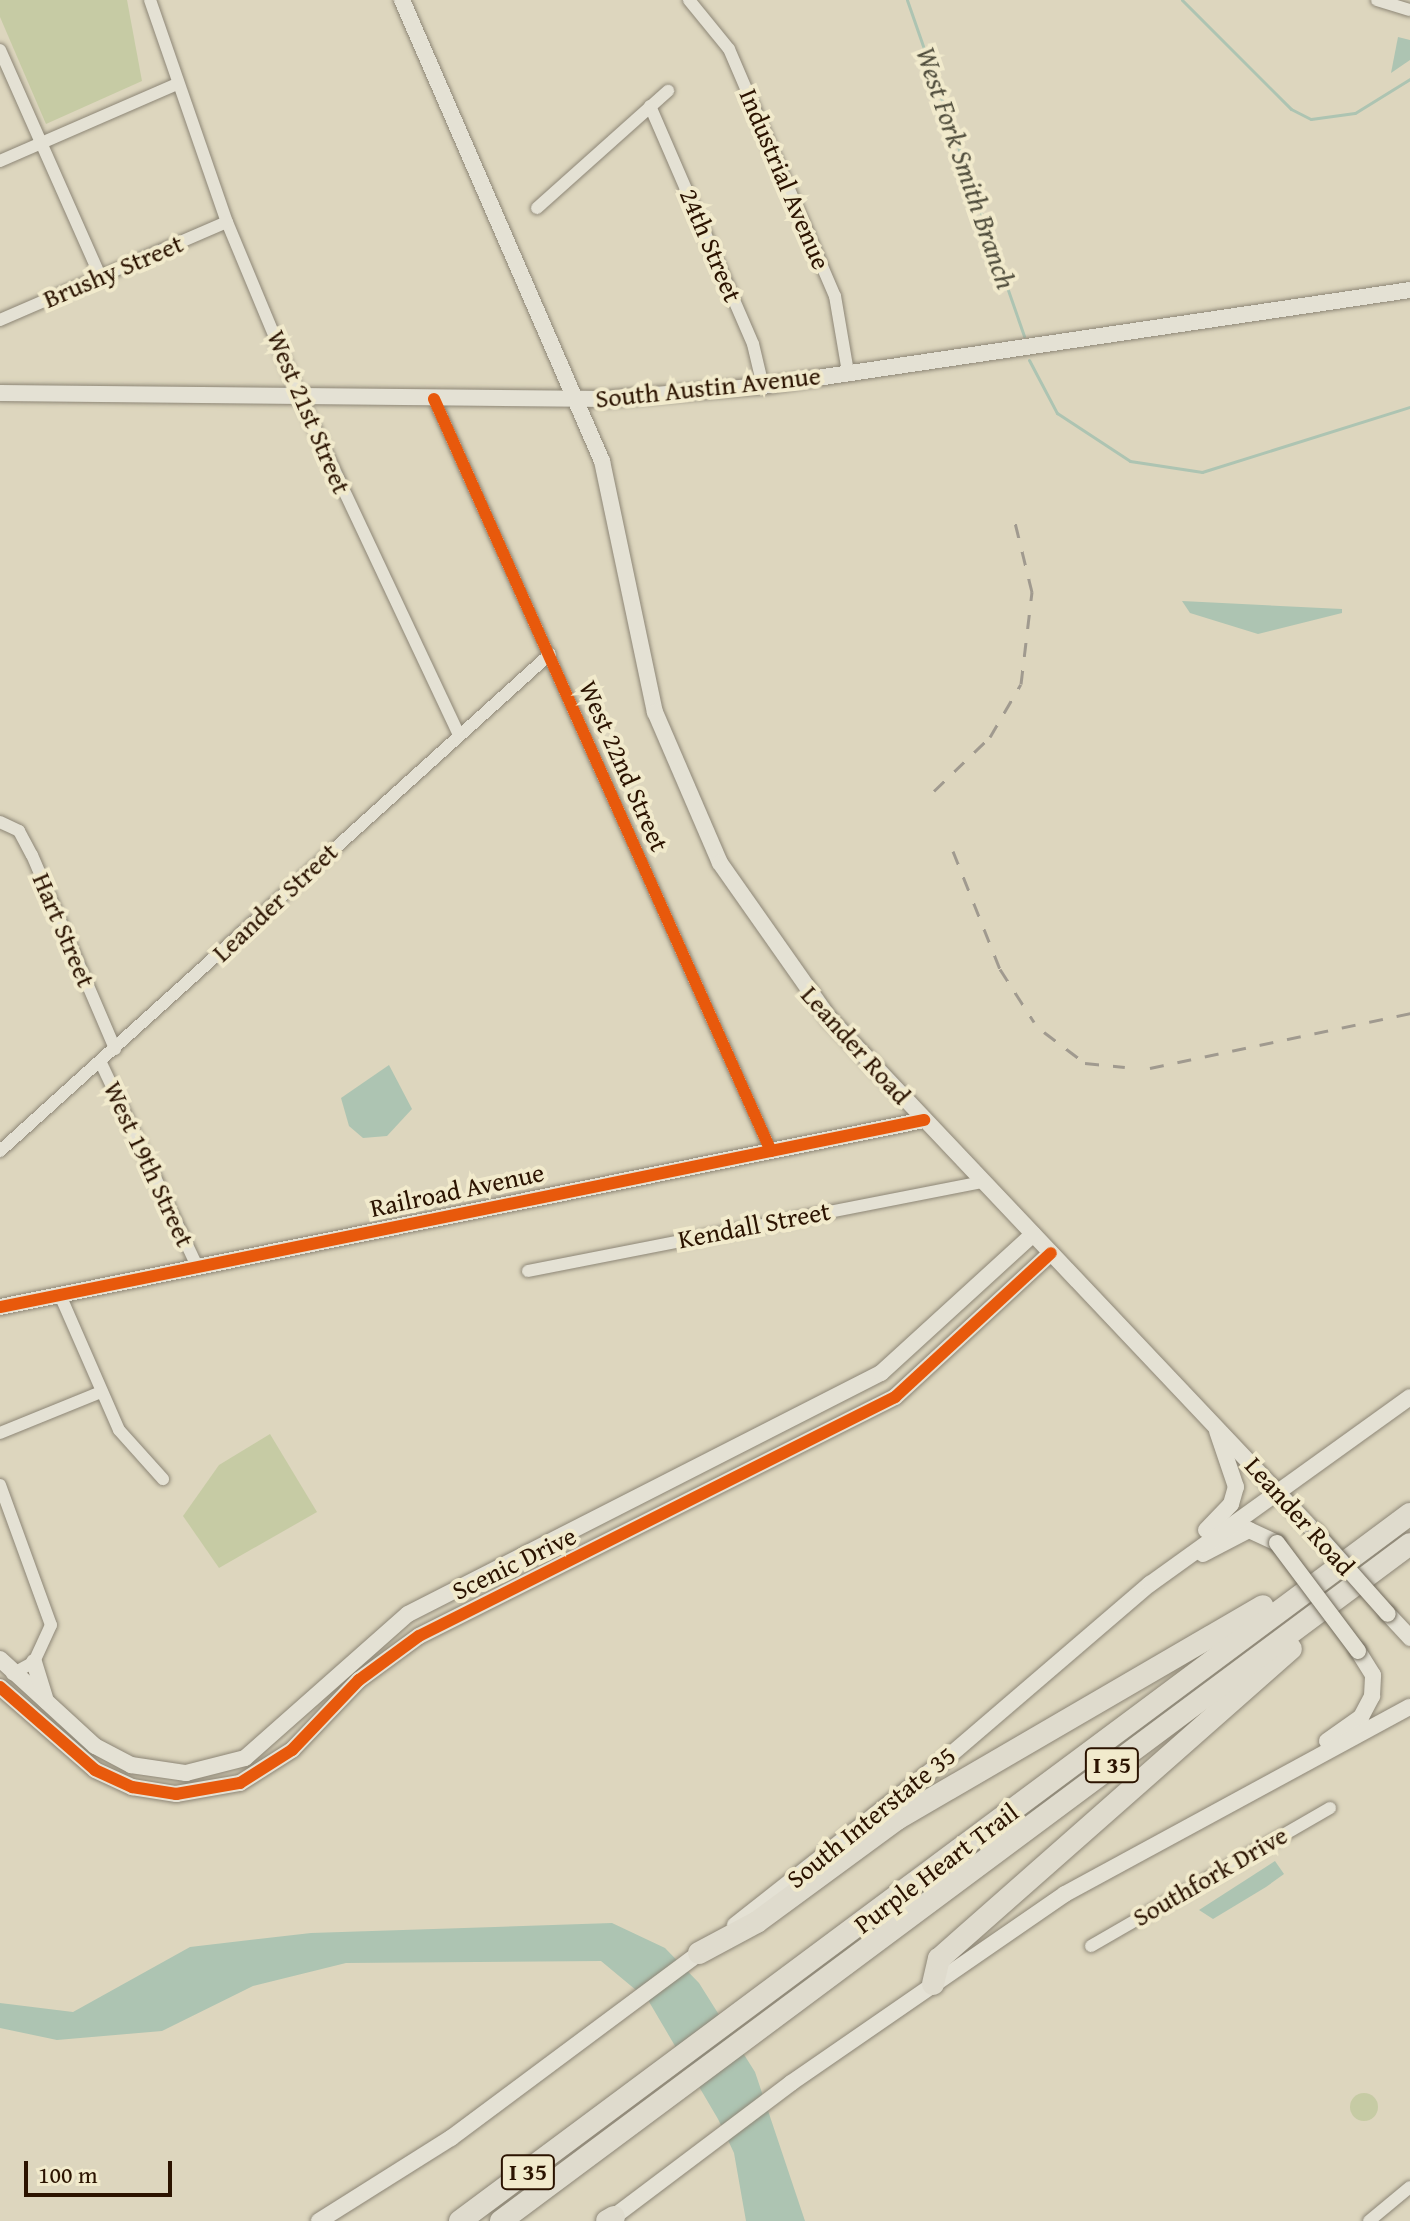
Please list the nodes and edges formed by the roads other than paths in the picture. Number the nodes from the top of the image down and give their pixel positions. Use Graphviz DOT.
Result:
graph roads {
  1 [pos="150,0"];
  2 [pos="402,0"];
  3 [pos="689,0"];
  4 [pos="1377,0"];
  5 [pos="1410,10"];
  6 [pos="0,50"];
  7 [pos="177,84"];
  8 [pos="668,91"];
  9 [pos="650,106"];
  10 [pos="42,144"];
  11 [pos="0,161"];
  12 [pos="537,208"];
  13 [pos="227,222"];
  14 [pos="100,276"];
  15 [pos="1410,290"];
  16 [pos="0,320"];
  17 [pos="848,372"];
  18 [pos="763,386"];
  19 [pos="0,393"];
  20 [pos="300,397"];
  21 [pos="434,399"];
  22 [pos="578,400"];
  23 [pos="550,654"];
  24 [pos="458,733"];
  25 [pos="0,822"];
  26 [pos="115,1049"];
  27 [pos="101,1063"];
  28 [pos="924,1120"];
  29 [pos="1,1147"];
  30 [pos="771,1151"];
  31 [pos="983,1182"];
  32 [pos="1033,1234"];
  33 [pos="1051,1253"];
  34 [pos="197,1266"];
  35 [pos="528,1271"];
  36 [pos="60,1295"];
  37 [pos="0,1307"];
  38 [pos="881,1373"];
  39 [pos="101,1392"];
  40 [pos="895,1397"];
  41 [pos="1410,1397"];
  42 [pos="1210,1416"];
  43 [pos="784,1426"];
  44 [pos="0,1433"];
  45 [pos="795,1449"];
  46 [pos="163,1479"];
  47 [pos="0,1485"];
  48 [pos="1273,1489"];
  49 [pos="637,1499"];
  50 [pos="1410,1514"];
  51 [pos="647,1522"];
  52 [pos="1410,1544"];
  53 [pos="530,1553"];
  54 [pos="1410,1555"];
  55 [pos="540,1574"];
  56 [pos="1150,1584"];
  57 [pos="432,1600"];
  58 [pos="1295,1600"];
  59 [pos="442,1623"];
  60 [pos="1410,1638"];
  61 [pos="365,1645"];
  62 [pos="0,1659"];
  63 [pos="34,1662"];
  64 [pos="379,1664"];
  65 [pos="12,1674"];
  66 [pos="0,1687"];
  67 [pos="1410,1707"];
  68 [pos="52,1709"];
  69 [pos="1286,1770"];
  70 [pos="1330,1808"];
  71 [pos="1091,1946"];
  72 [pos="699,1953"];
  73 [pos="806,1979"];
  74 [pos="933,1984"];
  75 [pos="603,2130"];
  76 [pos="1410,2187"];
  77 [pos="610,2220"];
  78 [pos="319,2221"];
  79 [pos="460,2221"];
  80 [pos="501,2221"];
  81 [pos="1369,2221"];
  1 -- 7 [label="street, West 21st Street"];
  2 -- 22 [label="main road, Leander Road"];
  3 -- 17 [label="street, Industrial Avenue"];
  4 -- 5 [label="street"];
  6 -- 10 [label="street"];
  7 -- 10 [label="street"];
  7 -- 13 [label="street, West 21st Street"];
  8 -- 9 [label="street"];
  9 -- 12 [label="street"];
  9 -- 18 [label="street, 24th Street"];
  10 -- 11 [label="street"];
  10 -- 14 [label="street"];
  13 -- 14 [label="street, Brushy Street"];
  13 -- 20 [label="street, West 21st Street"];
  14 -- 16 [label="street, Brushy Street"];
  15 -- 17 [label="main road, South Austin Avenue"];
  17 -- 18 [label="main road, South Austin Avenue"];
  18 -- 22 [label="main road, South Austin Avenue"];
  19 -- 20 [label="main road, South Austin Avenue"];
  20 -- 21 [label="main road, South Austin Avenue"];
  20 -- 24 [label="street, West 21st Street"];
  21 -- 22 [label="main road, South Austin Avenue"];
  21 -- 23 [label="street, West 22nd Street"];
  22 -- 28 [label="main road, Leander Road"];
  23 -- 24 [label="street, Leander Street"];
  23 -- 30 [label="street, West 22nd Street"];
  24 -- 26 [label="street, Leander Street"];
  25 -- 26 [label="street, Hart Street"];
  26 -- 27 [label="street, Leander Street"];
  27 -- 29 [label="street, Leander Street"];
  27 -- 34 [label="street, West 19th Street"];
  28 -- 30 [label="main road, Railroad Avenue"];
  28 -- 31 [label="main road, Leander Road"];
  30 -- 34 [label="main road, Railroad Avenue"];
  31 -- 32 [label="main road, Leander Road"];
  31 -- 35 [label="street, Kendall Street"];
  32 -- 33 [label="main road, Leander Road"];
  32 -- 38 [label="main road, Scenic Drive"];
  33 -- 40 [label="main road, Scenic Drive"];
  33 -- 42 [label="main road, Leander Road"];
  34 -- 36 [label="main road, Railroad Avenue"];
  36 -- 37 [label="main road, Railroad Avenue"];
  36 -- 39 [label="street"];
  38 -- 40 [label="main road"];
  38 -- 43 [label="main road, Scenic Drive"];
  39 -- 44 [label="street"];
  39 -- 46 [label="street"];
  40 -- 45 [label="main road, Scenic Drive"];
  41 -- 48 [label="main road, South Interstate 35"];
  42 -- 48 [label="main road, Leander Road"];
  42 -- 56 [label="main road"];
  43 -- 45 [label="main road"];
  43 -- 49 [label="main road, Scenic Drive"];
  45 -- 51 [label="main road, Scenic Drive"];
  47 -- 63 [label="street"];
  48 -- 56 [label="main road, South Interstate 35"];
  48 -- 60 [label="main road, Leander Road, bridge"];
  49 -- 51 [label="main road"];
  49 -- 53 [label="main road, Scenic Drive"];
  50 -- 58 [label="highway, Purple Heart Trail / I 35"];
  51 -- 55 [label="main road, Scenic Drive"];
  52 -- 73 [label="highway, Purple Heart Trail / I 35"];
  53 -- 55 [label="main road"];
  53 -- 57 [label="main road, Scenic Drive"];
  54 -- 74 [label="highway"];
  55 -- 59 [label="main road, Scenic Drive"];
  56 -- 69 [label="main road, bridge"];
  56 -- 72 [label="main road, South Interstate 35"];
  57 -- 59 [label="main road"];
  57 -- 61 [label="main road, Scenic Drive"];
  58 -- 72 [label="highway"];
  58 -- 73 [label="highway, Purple Heart Trail / I 35"];
  59 -- 64 [label="main road, Scenic Drive"];
  61 -- 64 [label="main road"];
  61 -- 68 [label="main road, Scenic Drive"];
  62 -- 65 [label="main road, Scenic Drive"];
  63 -- 65 [label="street"];
  63 -- 68 [label="main road"];
  64 -- 66 [label="main road, Scenic Drive"];
  65 -- 68 [label="main road, Scenic Drive"];
  67 -- 69 [label="main road"];
  69 -- 74 [label="main road"];
  70 -- 71 [label="street, Southfork Drive"];
  72 -- 78 [label="main road, South Interstate 35"];
  73 -- 75 [label="highway, Purple Heart Trail / I 35"];
  74 -- 77 [label="main road"];
  75 -- 79 [label="highway, Purple Heart Trail / I 35"];
  75 -- 80 [label="highway, Purple Heart Trail / I 35"];
  76 -- 81 [label="street"];
}
